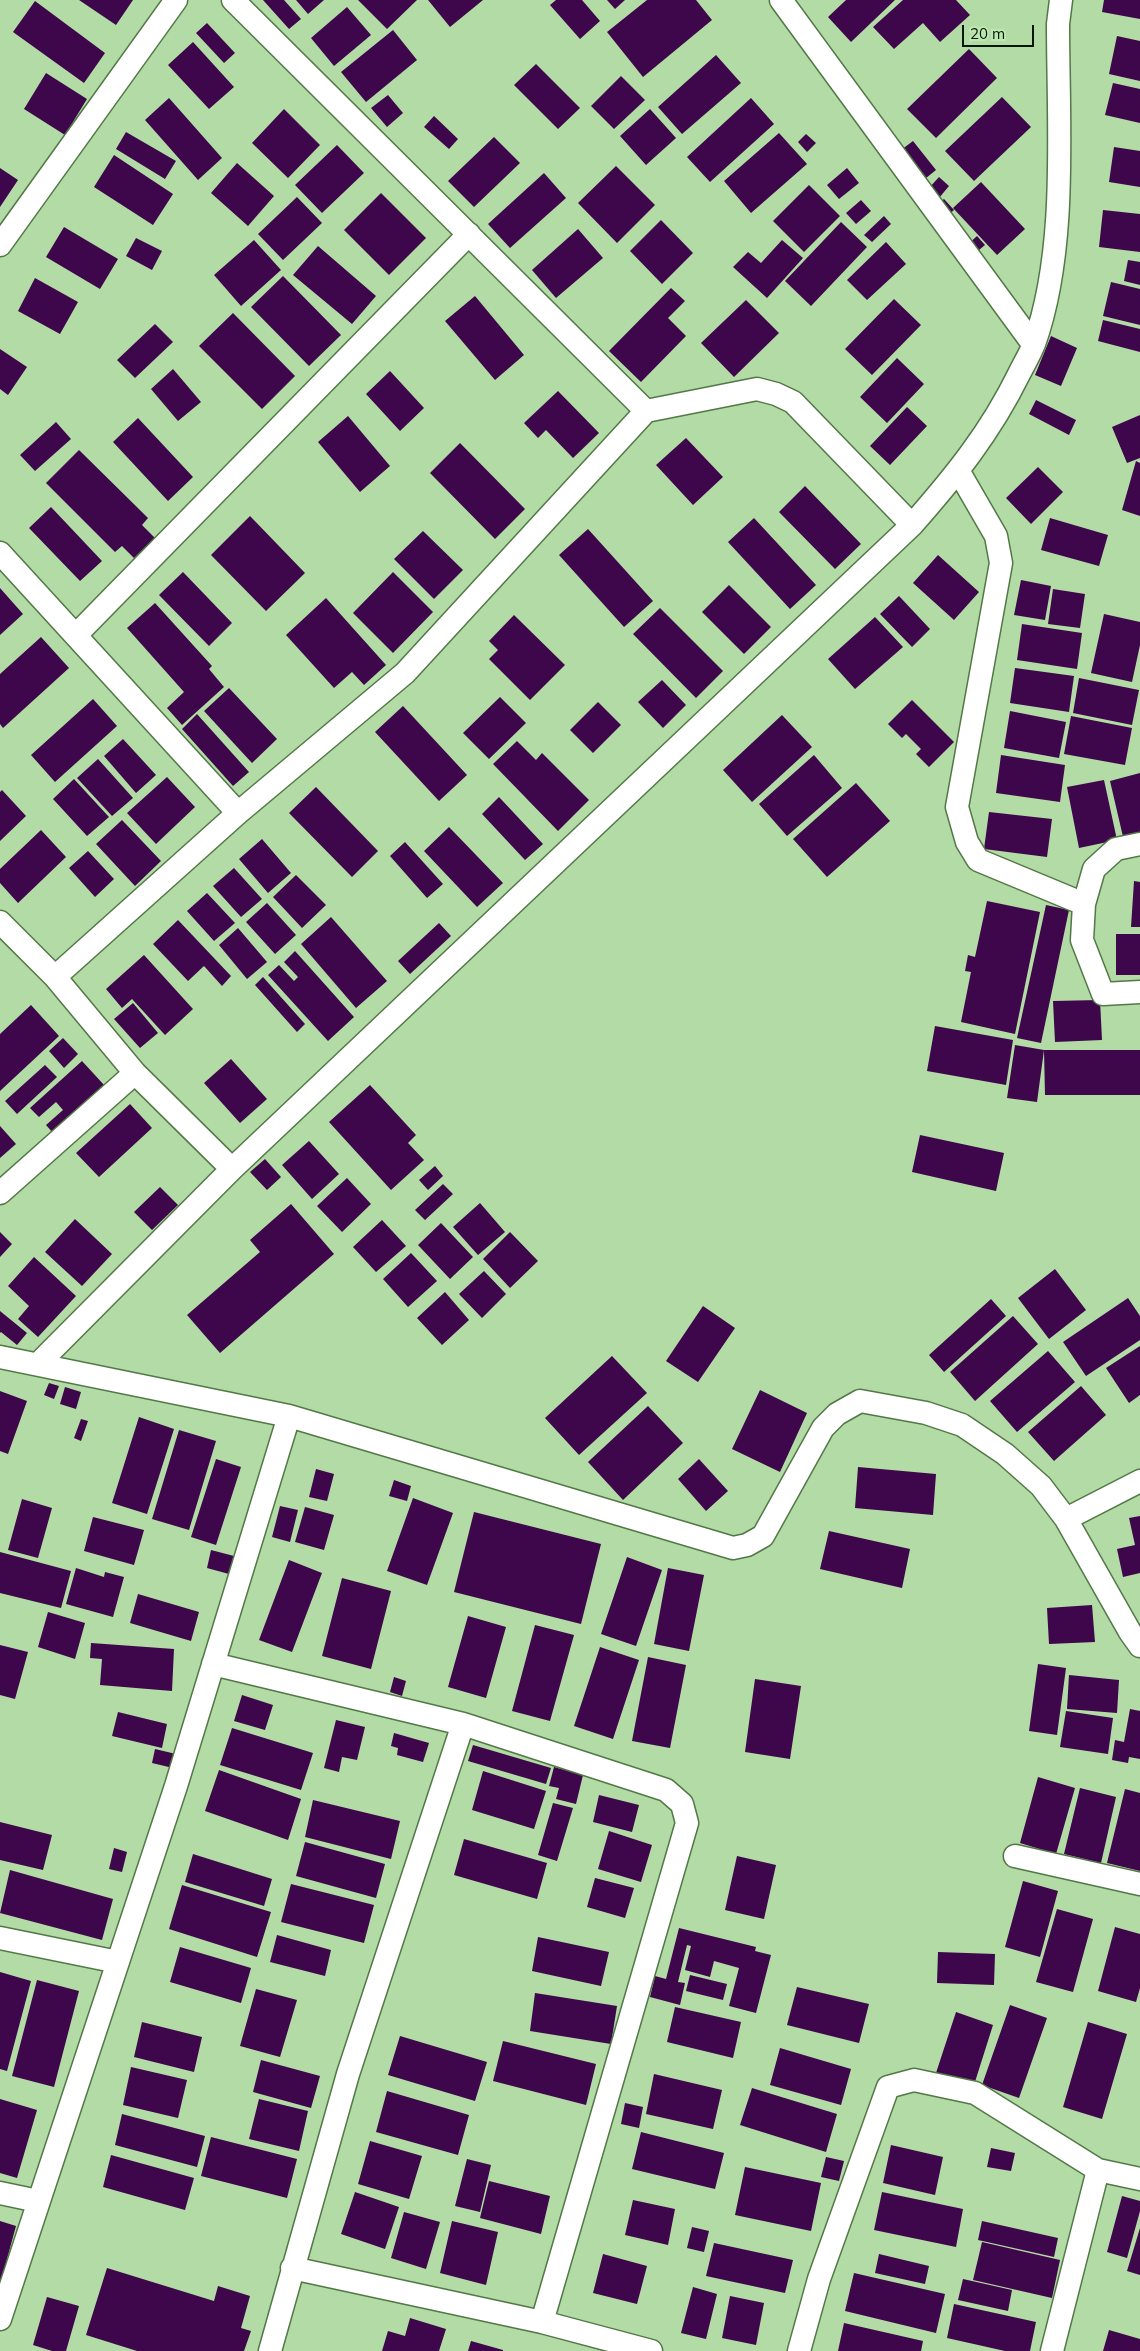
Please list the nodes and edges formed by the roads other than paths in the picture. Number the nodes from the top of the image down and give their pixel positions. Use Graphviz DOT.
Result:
graph roads {
  1 [pos="176,0"];
  2 [pos="233,0"];
  3 [pos="781,0"];
  4 [pos="1061,0"];
  5 [pos="469,234"];
  6 [pos="0,245"];
  7 [pos="1034,344"];
  8 [pos="646,411"];
  9 [pos="959,472"];
  10 [pos="912,525"];
  11 [pos="0,553"];
  12 [pos="76,635"];
  13 [pos="238,813"];
  14 [pos="1140,844"];
  15 [pos="1084,904"];
  16 [pos="0,922"];
  17 [pos="55,978"];
  18 [pos="1140,992"];
  19 [pos="135,1073"];
  20 [pos="232,1169"];
  21 [pos="0,1193"];
  22 [pos="0,1357"];
  23 [pos="38,1364"];
  24 [pos="289,1416"];
  25 [pos="1140,1481"];
  26 [pos="1066,1518"];
  27 [pos="1137,1637"];
  28 [pos="213,1664"];
  29 [pos="463,1724"];
  30 [pos="1015,1856"];
  31 [pos="1140,1884"];
  32 [pos="0,1938"];
  33 [pos="118,1962"];
  34 [pos="1098,2170"];
  35 [pos="1140,2179"];
  36 [pos="0,2193"];
  37 [pos="38,2201"];
  38 [pos="292,2268"];
  39 [pos="0,2320"];
  40 [pos="542,2322"];
  41 [pos="270,2351"];
  42 [pos="651,2351"];
  43 [pos="799,2351"];
  44 [pos="1052,2351"];
  1 -- 6 [label="street"];
  2 -- 5 [label="street"];
  3 -- 7 [label="street"];
  4 -- 7 [label="street"];
  5 -- 8 [label="street"];
  5 -- 12 [label="street"];
  7 -- 9 [label="street"];
  8 -- 10 [label="street"];
  8 -- 13 [label="street"];
  9 -- 10 [label="street"];
  9 -- 15 [label="street"];
  10 -- 20 [label="street"];
  11 -- 12 [label="street"];
  12 -- 13 [label="street"];
  13 -- 17 [label="street"];
  14 -- 15 [label="street"];
  15 -- 18 [label="street"];
  16 -- 17 [label="street"];
  17 -- 19 [label="street"];
  19 -- 20 [label="street"];
  19 -- 21 [label="street"];
  20 -- 23 [label="street"];
  22 -- 23 [label="street"];
  23 -- 24 [label="street"];
  24 -- 26 [label="street"];
  24 -- 28 [label="street"];
  25 -- 26 [label="street"];
  26 -- 27 [label="street"];
  28 -- 29 [label="street"];
  28 -- 33 [label="street"];
  29 -- 38 [label="street"];
  29 -- 40 [label="street"];
  30 -- 31 [label="street"];
  32 -- 33 [label="street"];
  33 -- 37 [label="street"];
  34 -- 35 [label="street"];
  34 -- 43 [label="street"];
  34 -- 44 [label="street"];
  36 -- 37 [label="street"];
  37 -- 39 [label="street"];
  38 -- 40 [label="street"];
  38 -- 41 [label="street"];
  40 -- 42 [label="street"];
}
